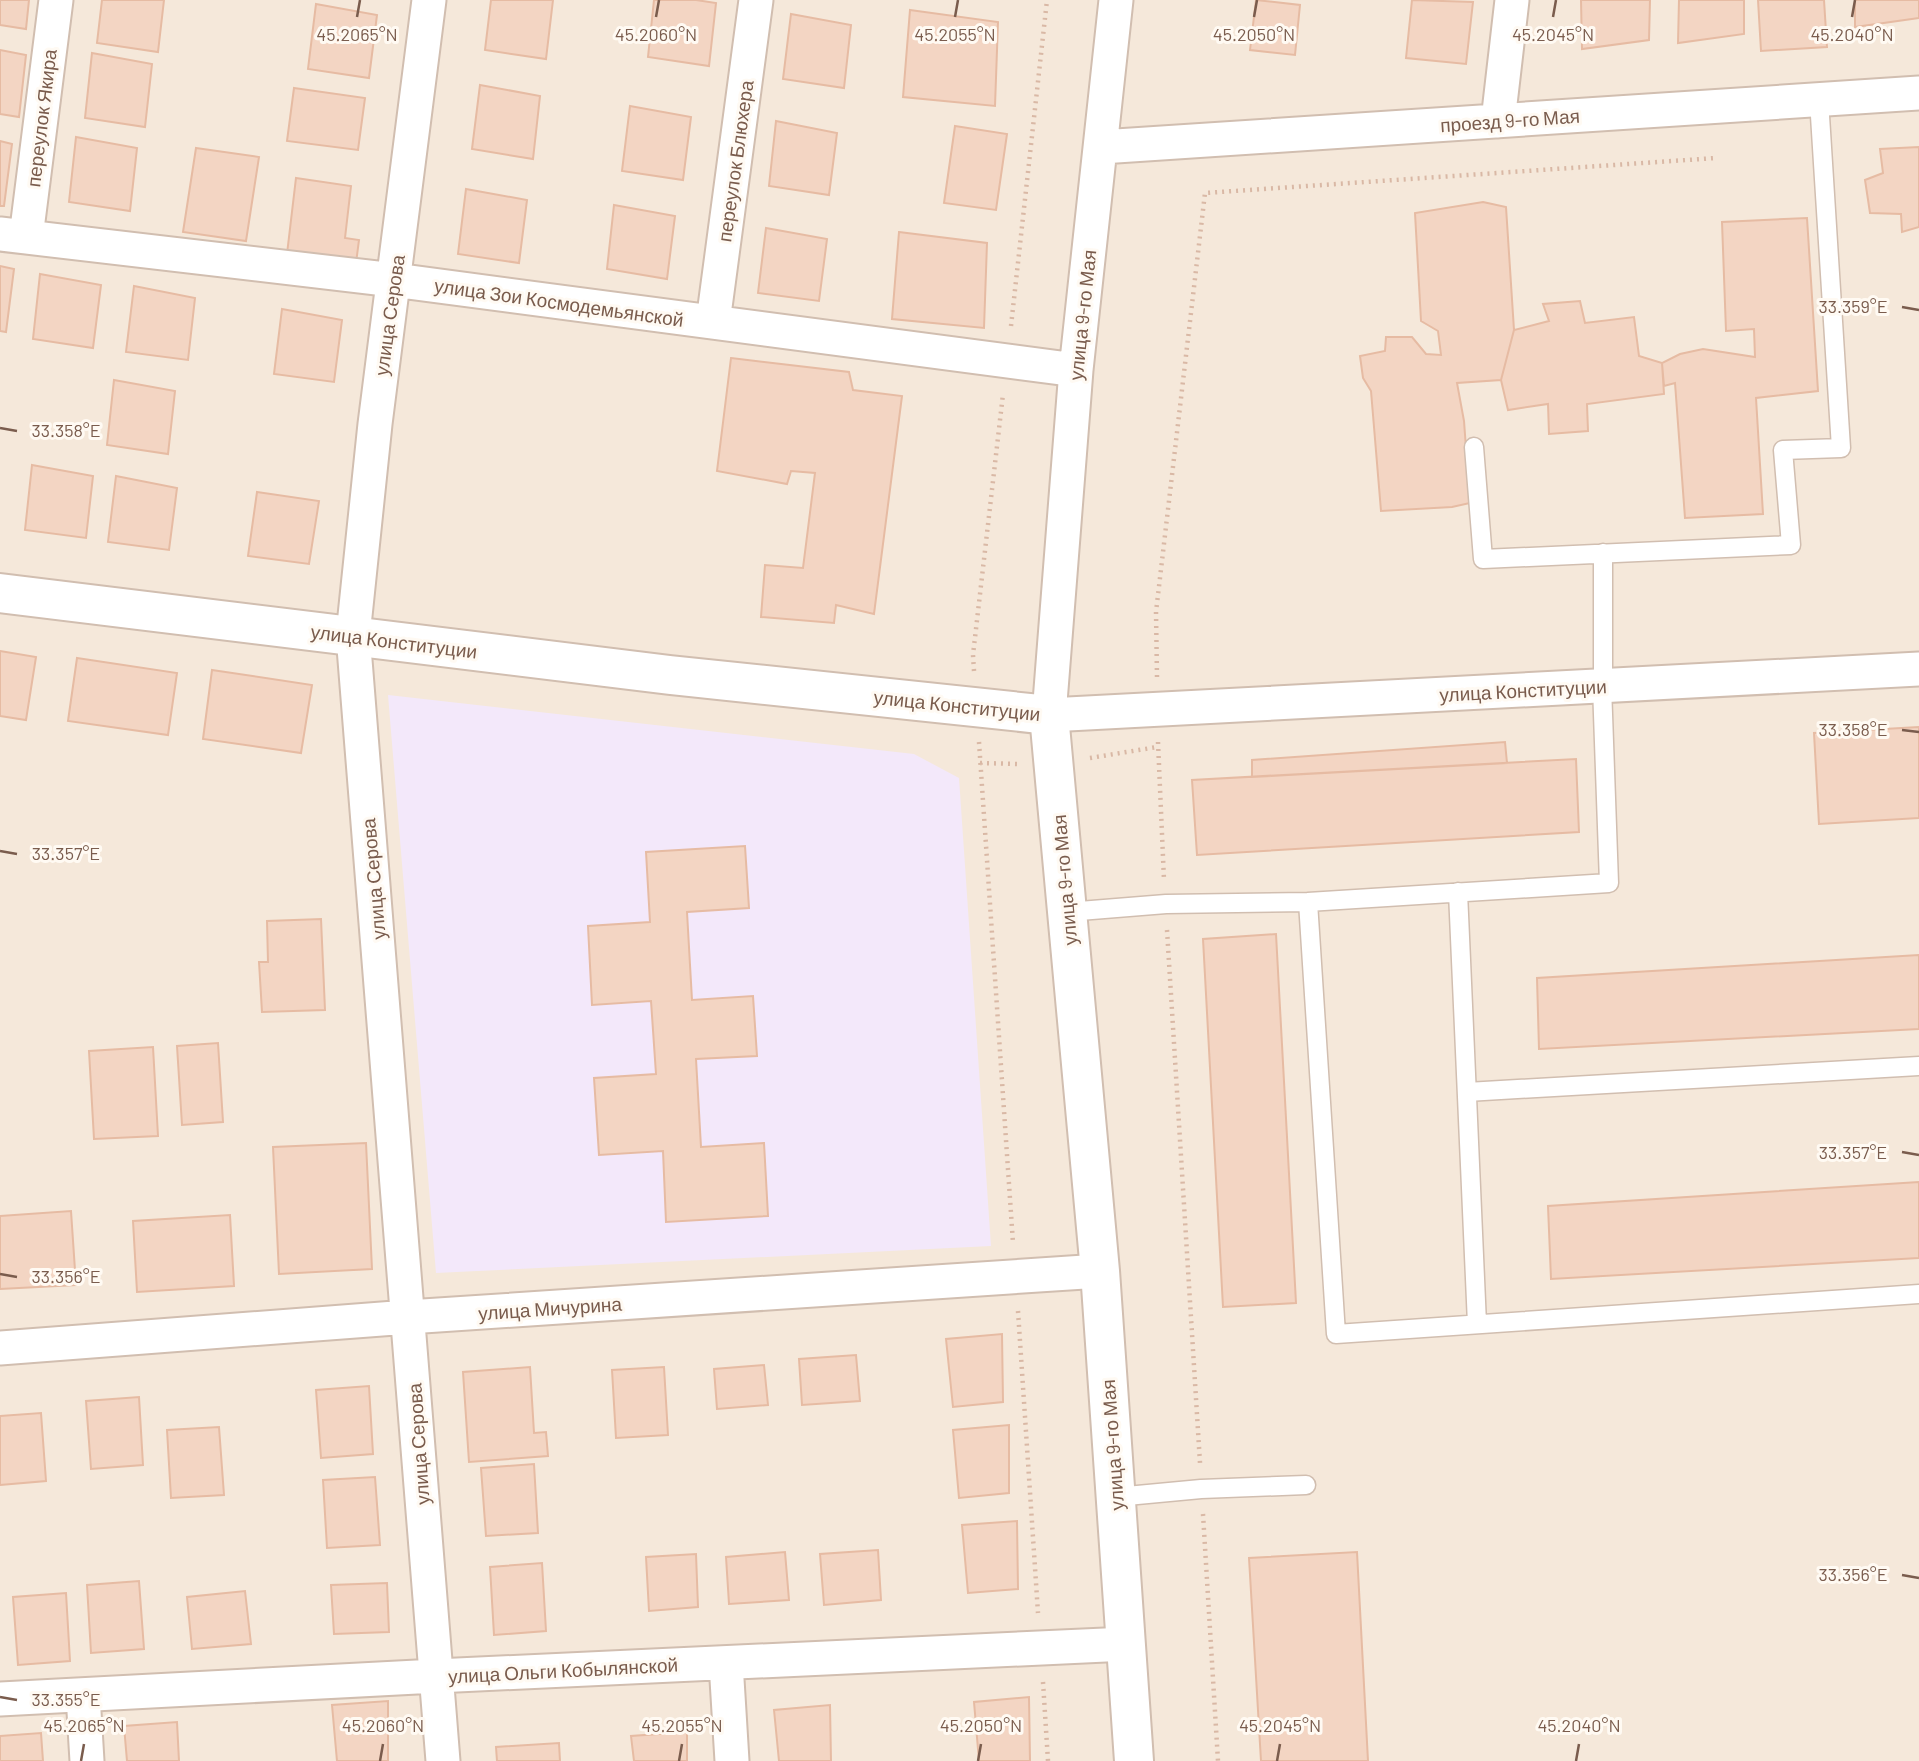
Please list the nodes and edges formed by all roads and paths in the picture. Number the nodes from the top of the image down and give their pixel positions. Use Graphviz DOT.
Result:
graph roads {
  1 [pos="56,0"];
  2 [pos="429,0"];
  3 [pos="756,0"];
  4 [pos="1048,0"];
  5 [pos="1116,0"];
  6 [pos="1512,0"];
  7 [pos="1919,93"];
  8 [pos="1819,100"];
  9 [pos="1499,121"];
  10 [pos="1101,148"];
  11 [pos="1716,158"];
  12 [pos="13,235"];
  13 [pos="394,280"];
  14 [pos="713,322"];
  15 [pos="1007,361"];
  16 [pos="1076,370"];
  17 [pos="1474,447"];
  18 [pos="1604,553"];
  19 [pos="0,593"];
  20 [pos="353,635"];
  21 [pos="1919,669"];
  22 [pos="1603,686"];
  23 [pos="976,707"];
  24 [pos="1157,709"];
  25 [pos="1049,715"];
  26 [pos="1458,892"];
  27 [pos="1308,902"];
  28 [pos="1166,904"];
  29 [pos="1067,912"];
  30 [pos="1919,1066"];
  31 [pos="1467,1092"];
  32 [pos="1100,1271"];
  33 [pos="1015,1277"];
  34 [pos="1919,1294"];
  35 [pos="408,1317"];
  36 [pos="1477,1324"];
  37 [pos="0,1348"];
  38 [pos="1306,1485"];
  39 [pos="1201,1489"];
  40 [pos="1116,1497"];
  41 [pos="1127,1644"];
  42 [pos="1041,1648"];
  43 [pos="726,1663"];
  44 [pos="436,1676"];
  45 [pos="83,1695"];
  46 [pos="0,1699"];
  47 [pos="87,1761"];
  48 [pos="443,1761"];
  49 [pos="732,1761"];
  50 [pos="1048,1761"];
  51 [pos="1135,1761"];
  52 [pos="1217,1761"];
  1 -- 12 [label="street, переулок Якира"];
  2 -- 13 [label="street, улица Серова"];
  3 -- 14 [label="street, переулок Блюхера"];
  4 -- 15 [label="path"];
  5 -- 10 [label="street, улица 9-го Мая"];
  6 -- 9 [label="street"];
  7 -- 8 [label="street, проезд 9-го Мая"];
  8 -- 9 [label="street, проезд 9-го Мая"];
  8 -- 18 [label="lane"];
  9 -- 10 [label="street, проезд 9-го Мая"];
  10 -- 16 [label="street, улица 9-го Мая"];
  11 -- 24 [label="path"];
  12 -- 13 [label="street, улица Зои Космодемьянской"];
  13 -- 14 [label="street, улица Зои Космодемьянской"];
  13 -- 20 [label="street, улица Серова"];
  14 -- 15 [label="street, улица Зои Космодемьянской"];
  15 -- 16 [label="street, улица Зои Космодемьянской"];
  15 -- 23 [label="path"];
  16 -- 25 [label="street, улица 9-го Мая"];
  17 -- 18 [label="lane"];
  18 -- 22 [label="lane"];
  19 -- 20 [label="street, улица Конституции"];
  20 -- 23 [label="street, улица Конституции"];
  20 -- 35 [label="street, улица Серова"];
  21 -- 22 [label="street, улица Конституции"];
  22 -- 24 [label="street, улица Конституции"];
  22 -- 26 [label="lane"];
  23 -- 25 [label="street, улица Конституции"];
  23 -- 33 [label="path"];
  24 -- 25 [label="street, улица Конституции"];
  24 -- 28 [label="path"];
  25 -- 29 [label="street, улица 9-го Мая"];
  26 -- 27 [label="lane"];
  26 -- 31 [label="lane"];
  27 -- 28 [label="lane"];
  27 -- 36 [label="lane"];
  28 -- 29 [label="lane"];
  28 -- 39 [label="path"];
  29 -- 32 [label="street, улица 9-го Мая"];
  30 -- 31 [label="lane"];
  31 -- 36 [label="lane"];
  32 -- 33 [label="street, улица Мичурина"];
  32 -- 40 [label="street, улица 9-го Мая"];
  33 -- 35 [label="street, улица Мичурина"];
  33 -- 42 [label="path"];
  34 -- 36 [label="lane"];
  35 -- 37 [label="street, улица Мичурина"];
  35 -- 44 [label="street, улица Серова"];
  38 -- 39 [label="lane"];
  39 -- 40 [label="lane"];
  39 -- 52 [label="path"];
  40 -- 41 [label="street, улица 9-го Мая"];
  41 -- 42 [label="street, улица Ольги Кобылянской"];
  41 -- 51 [label="street, улица 9-го Мая"];
  42 -- 43 [label="street, улица Ольги Кобылянской"];
  42 -- 50 [label="path"];
  43 -- 44 [label="street, улица Ольги Кобылянской"];
  43 -- 49 [label="street"];
  44 -- 45 [label="street, улица Ольги Кобылянской"];
  44 -- 48 [label="street, улица Серова"];
  45 -- 46 [label="street, улица Ольги Кобылянской"];
  45 -- 47 [label="street"];
}
